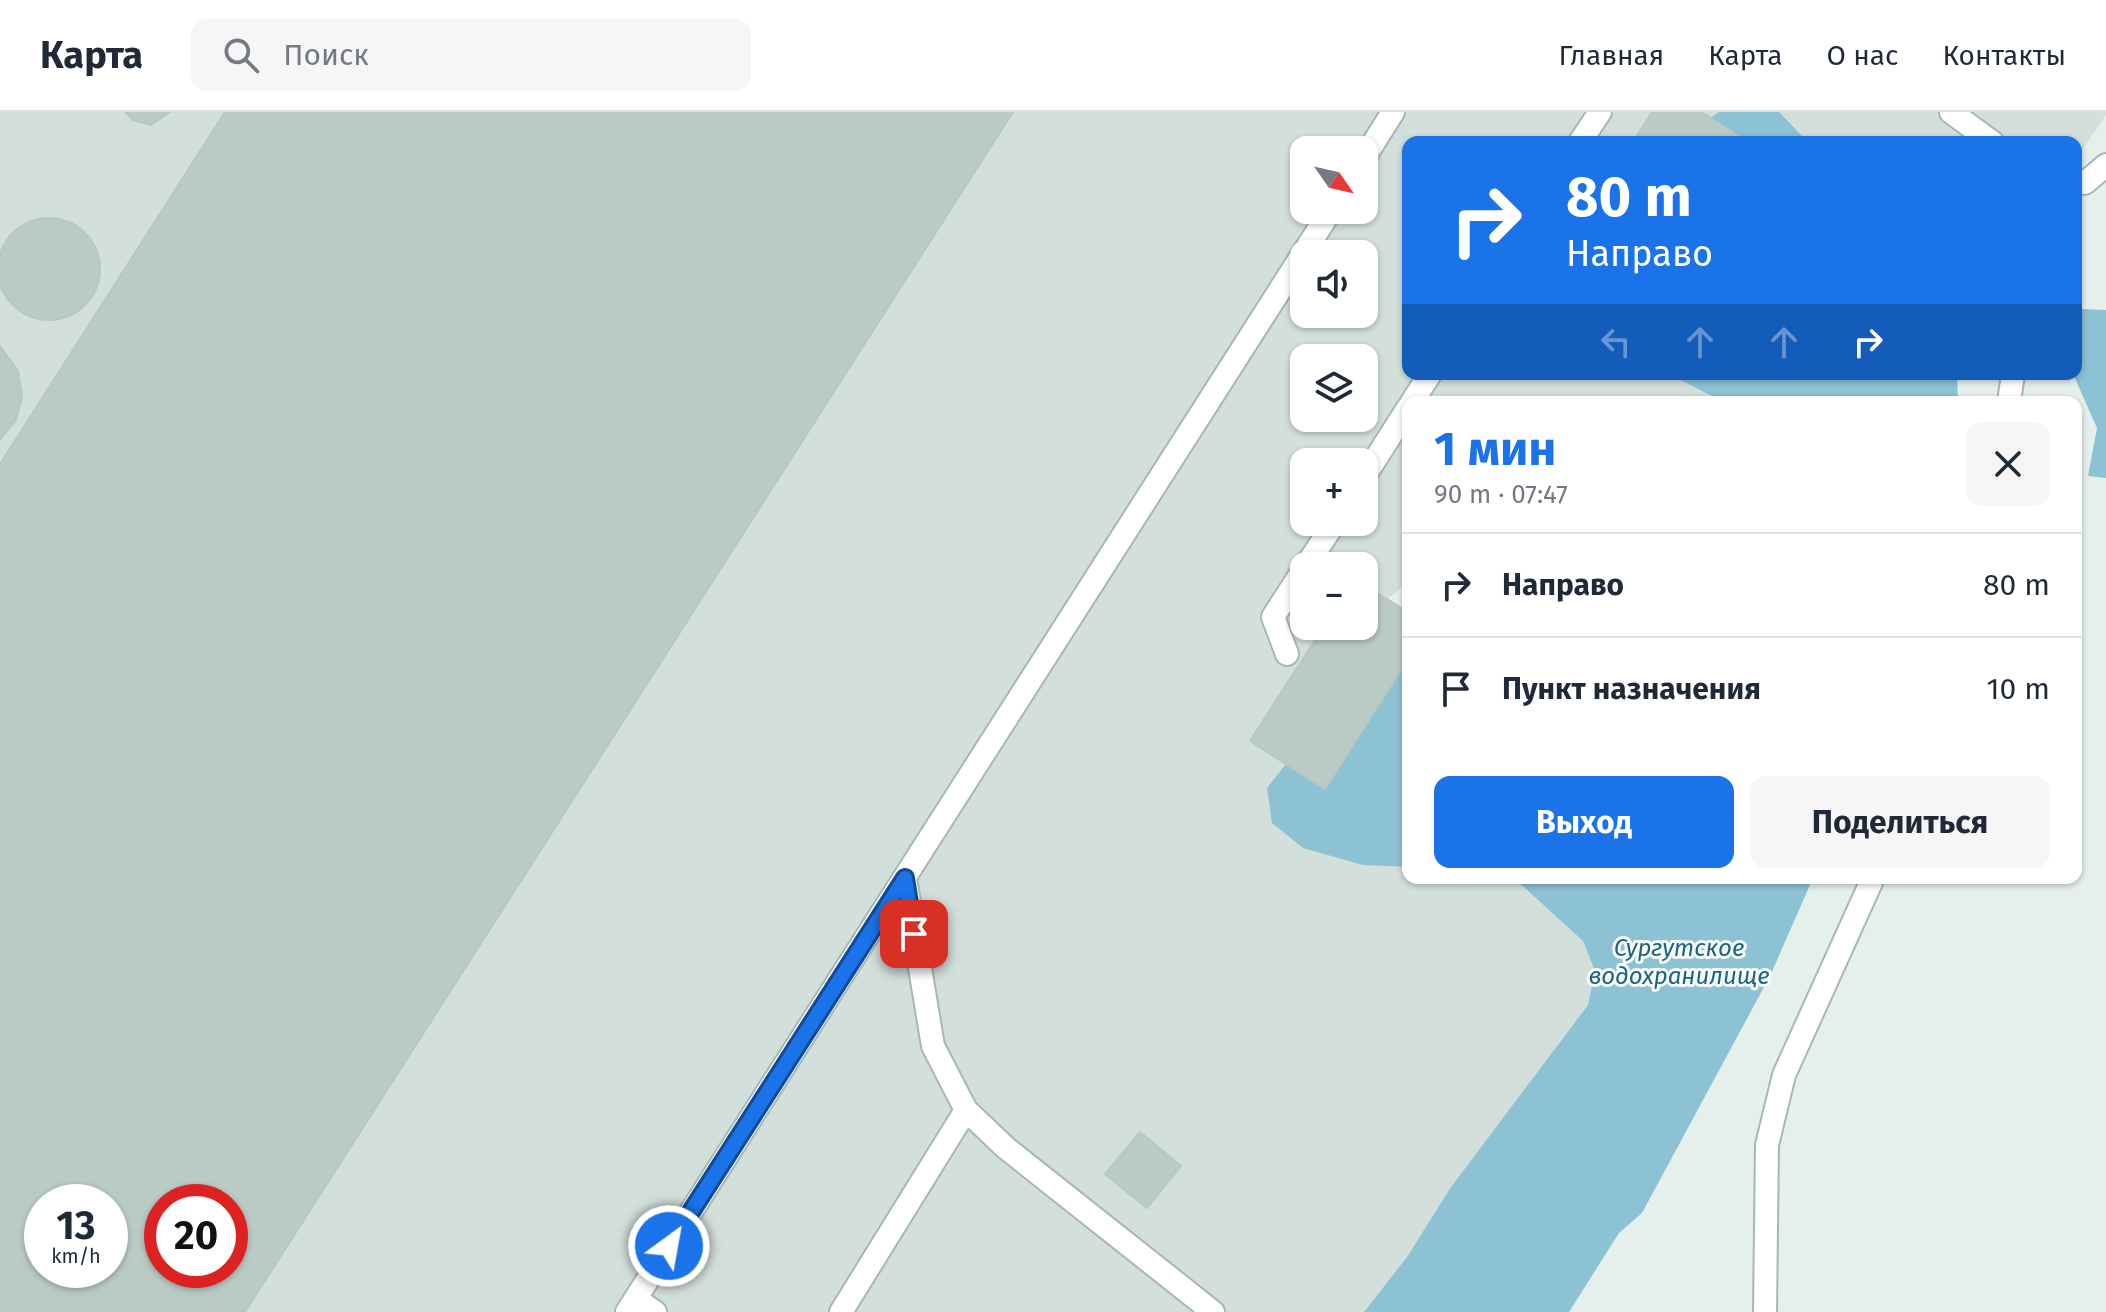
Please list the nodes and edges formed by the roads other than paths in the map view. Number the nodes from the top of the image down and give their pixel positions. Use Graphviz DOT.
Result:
graph roads {
  1 [pos="1393,112"];
  2 [pos="1600,112"];
  3 [pos="1951,112"];
  4 [pos="1378,136"];
  5 [pos="1584,136"];
  6 [pos="1984,136"];
  7 [pos="2106,165"];
  8 [pos="2082,186"];
  9 [pos="1322,224"];
  10 [pos="1402,417"];
  11 [pos="1378,455"];
  12 [pos="1290,591"];
  13 [pos="1287,654"];
  14 [pos="905,878"];
  15 [pos="1870,884"];
  16 [pos="966,1110"];
  17 [pos="632,1306"];
  18 [pos="655,1312"];
  19 [pos="841,1312"];
  20 [pos="1213,1312"];
  21 [pos="1765,1312"];
  1 -- 4 [label="lane"];
  2 -- 5 [label="lane"];
  3 -- 6 [label="lane"];
  7 -- 8 [label="lane"];
  9 -- 14 [label="lane"];
  10 -- 11 [label="lane"];
  12 -- 13 [label="lane"];
  14 -- 16 [label="lane"];
  14 -- 17 [label="lane"];
  15 -- 21 [label="lane"];
  16 -- 19 [label="lane"];
  16 -- 20 [label="lane"];
  17 -- 18 [label="lane"];
}
